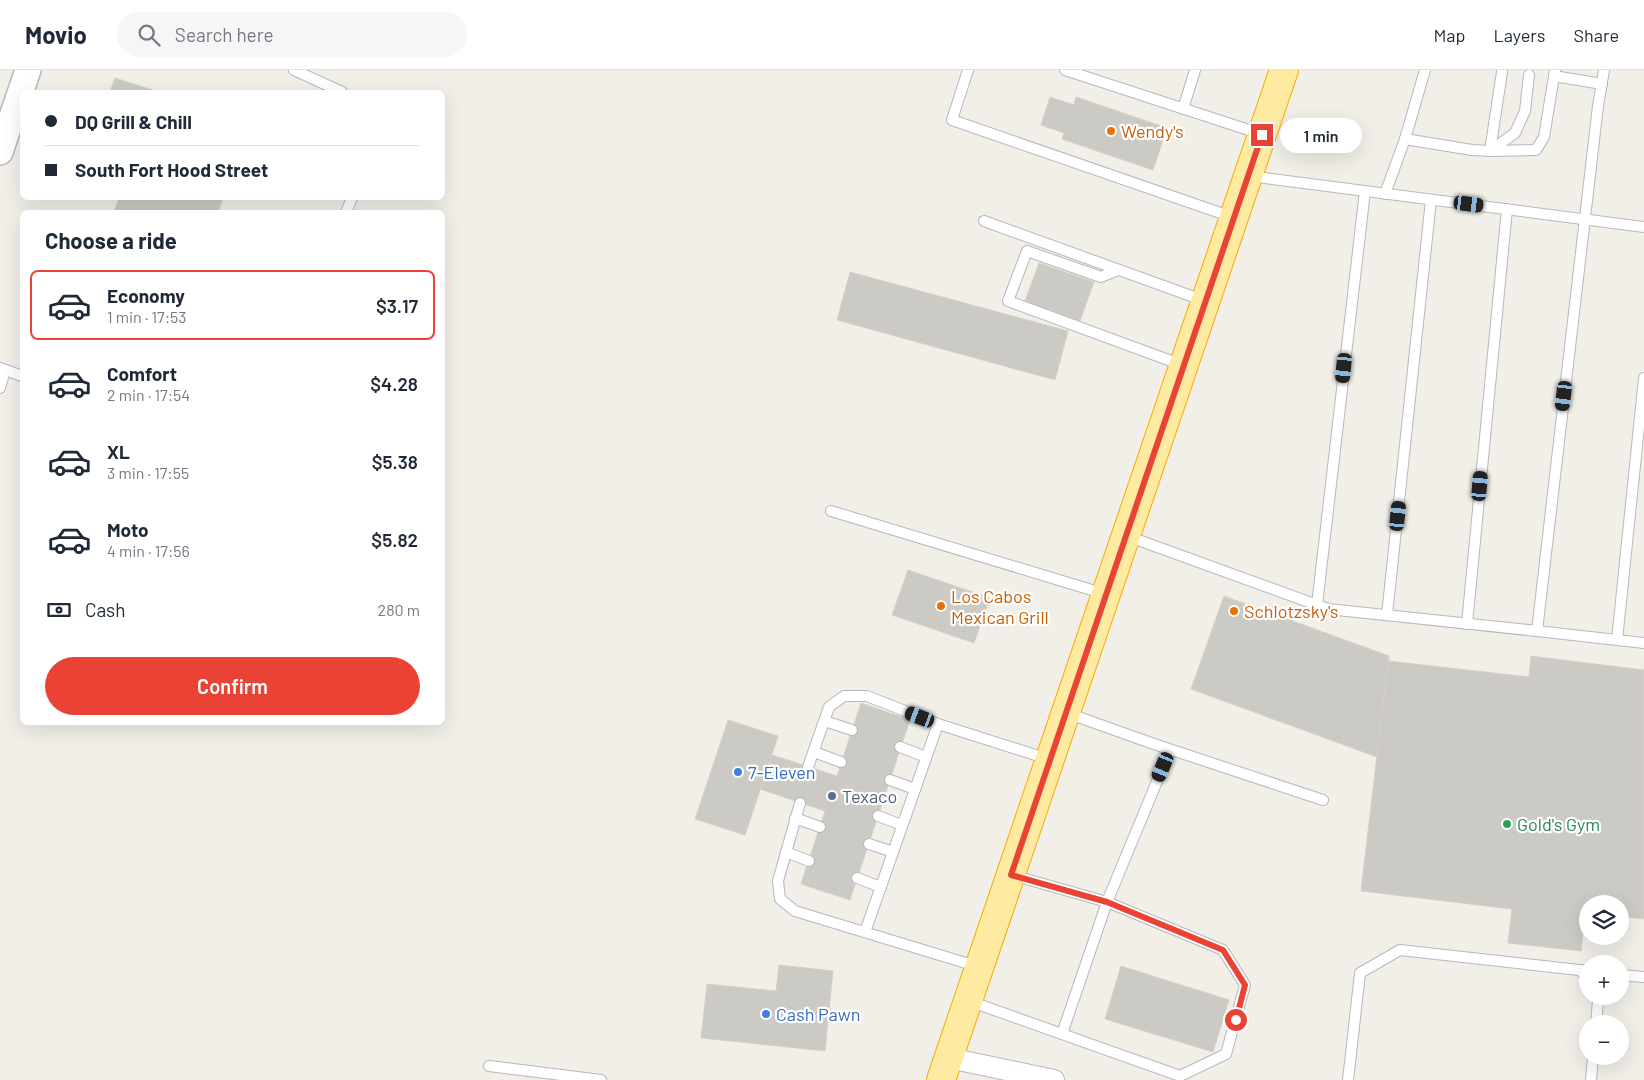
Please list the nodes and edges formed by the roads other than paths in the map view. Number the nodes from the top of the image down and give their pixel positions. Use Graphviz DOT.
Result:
graph roads {
  1 [pos="28,70"];
  2 [pos="294,70"];
  3 [pos="968,70"];
  4 [pos="1065,70"];
  5 [pos="1195,70"];
  6 [pos="1284,70"];
  7 [pos="1425,70"];
  8 [pos="1604,70"];
  9 [pos="1502,72"];
  10 [pos="1555,73"];
  11 [pos="1529,75"];
  12 [pos="1602,84"];
  13 [pos="21,90"];
  14 [pos="338,90"];
  15 [pos="20,93"];
  16 [pos="1183,109"];
  17 [pos="1262,135"];
  18 [pos="1405,139"];
  19 [pos="1490,151"];
  20 [pos="0,152"];
  21 [pos="1248,176"];
  22 [pos="1365,191"];
  23 [pos="1385,194"];
  24 [pos="1431,200"];
  25 [pos="1507,209"];
  26 [pos="1234,218"];
  27 [pos="1585,219"];
  28 [pos="984,221"];
  29 [pos="1644,226"];
  30 [pos="1118,270"];
  31 [pos="1206,301"];
  32 [pos="1184,365"];
  33 [pos="3,369"];
  34 [pos="20,375"];
  35 [pos="1644,378"];
  36 [pos="0,388"];
  37 [pos="831,511"];
  38 [pos="1126,535"];
  39 [pos="1106,594"];
  40 [pos="1317,605"];
  41 [pos="1387,615"];
  42 [pos="1467,624"];
  43 [pos="1537,631"];
  44 [pos="1617,640"];
  45 [pos="1644,643"];
  46 [pos="1066,713"];
  47 [pos="825,721"];
  48 [pos="938,724"];
  49 [pos="852,730"];
  50 [pos="900,747"];
  51 [pos="1170,750"];
  52 [pos="814,752"];
  53 [pos="926,757"];
  54 [pos="1050,760"];
  55 [pos="842,762"];
  56 [pos="808,767"];
  57 [pos="890,780"];
  58 [pos="915,790"];
  59 [pos="1323,800"];
  60 [pos="800,802"];
  61 [pos="878,816"];
  62 [pos="795,818"];
  63 [pos="902,825"];
  64 [pos="820,827"];
  65 [pos="868,844"];
  66 [pos="786,852"];
  67 [pos="893,852"];
  68 [pos="809,861"];
  69 [pos="1011,875"];
  70 [pos="857,878"];
  71 [pos="881,887"];
  72 [pos="1107,902"];
  73 [pos="865,932"];
  74 [pos="980,967"];
  75 [pos="1579,970"];
  76 [pos="1629,975"];
  77 [pos="1644,977"];
  78 [pos="968,1001"];
  79 [pos="1062,1034"];
  80 [pos="1592,1065"];
  81 [pos="489,1066"];
  82 [pos="945,1069"];
  83 [pos="601,1080"];
  84 [pos="1054,1080"];
  85 [pos="1348,1080"];
  86 [pos="1591,1080"];
  1 -- 13 [label="street"];
  2 -- 14 [label="lane"];
  3 -- 26 [label="lane"];
  4 -- 16 [label="lane"];
  5 -- 16 [label="lane"];
  6 -- 17 [label="highway"];
  7 -- 18 [label="lane"];
  8 -- 12 [label="lane"];
  9 -- 19 [label="lane"];
  10 -- 12 [label="lane"];
  10 -- 19 [label="lane"];
  11 -- 19 [label="lane"];
  12 -- 27 [label="lane"];
  15 -- 20 [label="street"];
  16 -- 17 [label="lane"];
  17 -- 21 [label="highway"];
  18 -- 19 [label="lane"];
  18 -- 23 [label="lane"];
  21 -- 22 [label="lane"];
  21 -- 26 [label="highway"];
  22 -- 23 [label="lane"];
  22 -- 40 [label="lane"];
  23 -- 24 [label="lane"];
  24 -- 25 [label="lane"];
  24 -- 41 [label="lane"];
  25 -- 27 [label="lane"];
  25 -- 42 [label="lane"];
  26 -- 31 [label="highway"];
  27 -- 29 [label="lane"];
  27 -- 43 [label="lane"];
  28 -- 30 [label="lane"];
  30 -- 31 [label="lane"];
  30 -- 32 [label="lane"];
  31 -- 32 [label="highway"];
  32 -- 38 [label="highway"];
  33 -- 34 [label="lane"];
  33 -- 36 [label="lane"];
  35 -- 44 [label="lane"];
  37 -- 39 [label="lane"];
  38 -- 39 [label="highway"];
  38 -- 40 [label="lane"];
  39 -- 46 [label="highway"];
  40 -- 41 [label="lane"];
  41 -- 42 [label="lane"];
  42 -- 43 [label="lane"];
  43 -- 44 [label="lane"];
  44 -- 45 [label="lane"];
  46 -- 51 [label="lane"];
  46 -- 54 [label="highway"];
  47 -- 48 [label="lane"];
  47 -- 49 [label="lane"];
  47 -- 52 [label="lane"];
  48 -- 53 [label="lane"];
  48 -- 54 [label="lane"];
  50 -- 53 [label="lane"];
  51 -- 59 [label="lane"];
  51 -- 72 [label="lane"];
  52 -- 55 [label="lane"];
  52 -- 56 [label="lane"];
  53 -- 58 [label="lane"];
  54 -- 69 [label="highway"];
  57 -- 58 [label="lane"];
  58 -- 63 [label="lane"];
  60 -- 62 [label="lane"];
  61 -- 63 [label="lane"];
  62 -- 64 [label="lane"];
  62 -- 66 [label="lane"];
  63 -- 67 [label="lane"];
  65 -- 67 [label="lane"];
  66 -- 68 [label="lane"];
  66 -- 73 [label="lane"];
  67 -- 71 [label="lane"];
  69 -- 72 [label="lane"];
  69 -- 74 [label="highway"];
  70 -- 71 [label="lane"];
  71 -- 73 [label="lane"];
  72 -- 79 [label="lane"];
  72 -- 79 [label="lane"];
  73 -- 74 [label="lane"];
  74 -- 78 [label="highway"];
  75 -- 85 [label="lane"];
  76 -- 77 [label="lane"];
  78 -- 79 [label="lane"];
  78 -- 82 [label="highway"];
  80 -- 86 [label="lane"];
  81 -- 83 [label="lane"];
  82 -- 84 [label="street"];
}
